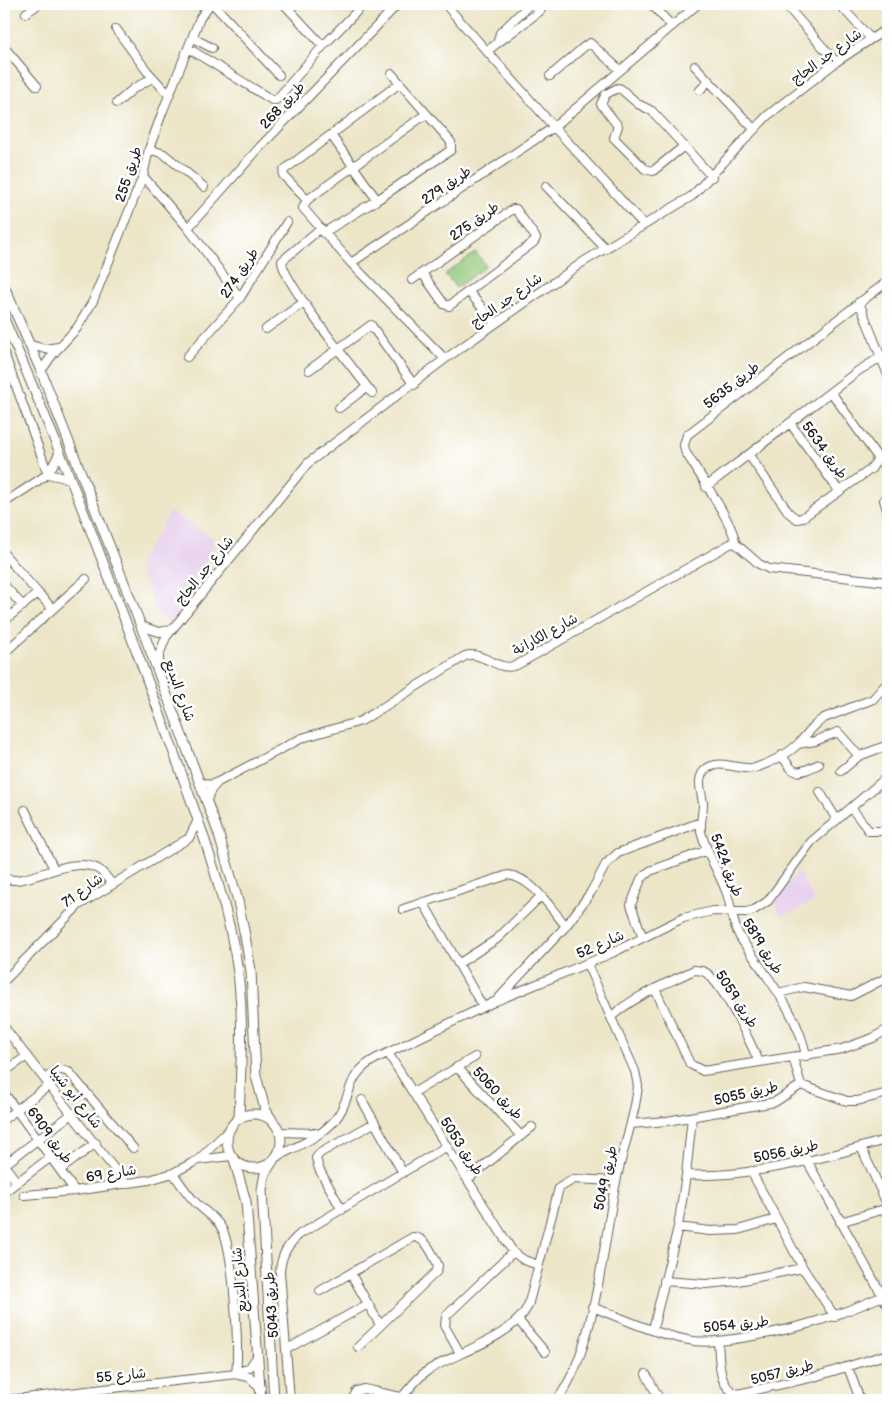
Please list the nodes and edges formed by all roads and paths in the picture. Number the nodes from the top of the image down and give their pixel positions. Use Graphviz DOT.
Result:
graph roads {
  1 [pos="38,4"];
  2 [pos="211,4"];
  3 [pos="284,4"];
  4 [pos="364,4"];
  5 [pos="398,4"];
  6 [pos="445,4"];
  7 [pos="544,4"];
  8 [pos="651,4"];
  9 [pos="698,4"];
  10 [pos="785,4"];
  11 [pos="838,4"];
  12 [pos="529,5"];
  13 [pos="26,13"];
  14 [pos="536,14"];
  15 [pos="672,26"];
  16 [pos="512,28"];
  17 [pos="888,28"];
  18 [pos="116,29"];
  19 [pos="192,38"];
  20 [pos="871,39"];
  21 [pos="323,46"];
  22 [pos="4,47"];
  23 [pos="188,48"];
  24 [pos="212,48"];
  25 [pos="487,50"];
  26 [pos="836,62"];
  27 [pos="694,66"];
  28 [pos="620,70"];
  29 [pos="392,74"];
  30 [pos="279,75"];
  31 [pos="550,76"];
  32 [pos="152,78"];
  33 [pos="709,81"];
  34 [pos="400,83"];
  35 [pos="37,86"];
  36 [pos="700,90"];
  37 [pos="169,95"];
  38 [pos="117,103"];
  39 [pos="426,114"];
  40 [pos="554,127"];
  41 [pos="754,129"];
  42 [pos="331,135"];
  43 [pos="684,146"];
  44 [pos="149,149"];
  45 [pos="354,167"];
  46 [pos="143,176"];
  47 [pos="712,177"];
  48 [pos="546,186"];
  49 [pos="204,187"];
  50 [pos="378,200"];
  51 [pos="305,204"];
  52 [pos="287,222"];
  53 [pos="644,225"];
  54 [pos="188,228"];
  55 [pos="315,233"];
  56 [pos="324,233"];
  57 [pos="606,249"];
  58 [pos="351,263"];
  59 [pos="422,273"];
  60 [pos="412,280"];
  61 [pos="888,282"];
  62 [pos="4,286"];
  63 [pos="468,291"];
  64 [pos="240,298"];
  65 [pos="304,302"];
  66 [pos="859,302"];
  67 [pos="4,319"];
  68 [pos="495,323"];
  69 [pos="266,329"];
  70 [pos="31,346"];
  71 [pos="60,346"];
  72 [pos="338,348"];
  73 [pos="4,353"];
  74 [pos="187,357"];
  75 [pos="881,357"];
  76 [pos="445,360"];
  77 [pos="309,370"];
  78 [pos="41,371"];
  79 [pos="888,375"];
  80 [pos="414,385"];
  81 [pos="831,392"];
  82 [pos="339,408"];
  83 [pos="790,423"];
  84 [pos="59,454"];
  85 [pos="749,455"];
  86 [pos="48,474"];
  87 [pos="69,479"];
  88 [pos="706,487"];
  89 [pos="839,492"];
  90 [pos="888,492"];
  91 [pos="4,503"];
  92 [pos="888,513"];
  93 [pos="735,543"];
  94 [pos="4,554"];
  95 [pos="86,579"];
  96 [pos="888,582"];
  97 [pos="4,585"];
  98 [pos="38,593"];
  99 [pos="23,606"];
  100 [pos="52,608"];
  101 [pos="4,621"];
  102 [pos="142,626"];
  103 [pos="171,630"];
  104 [pos="4,653"];
  105 [pos="159,673"];
  106 [pos="887,684"];
  107 [pos="798,744"];
  108 [pos="888,745"];
  109 [pos="782,755"];
  110 [pos="859,756"];
  111 [pos="819,764"];
  112 [pos="841,771"];
  113 [pos="888,776"];
  114 [pos="200,782"];
  115 [pos="218,782"];
  116 [pos="820,792"];
  117 [pos="206,800"];
  118 [pos="852,808"];
  119 [pos="25,810"];
  120 [pos="198,820"];
  121 [pos="837,820"];
  122 [pos="701,822"];
  123 [pos="888,831"];
  124 [pos="189,838"];
  125 [pos="207,845"];
  126 [pos="708,850"];
  127 [pos="54,868"];
  128 [pos="4,876"];
  129 [pos="112,884"];
  130 [pos="540,897"];
  131 [pos="423,902"];
  132 [pos="403,908"];
  133 [pos="730,912"];
  134 [pos="566,926"];
  135 [pos="643,938"];
  136 [pos="458,964"];
  137 [pos="587,964"];
  138 [pos="888,977"];
  139 [pos="4,981"];
  140 [pos="655,990"];
  141 [pos="778,993"];
  142 [pos="496,1001"];
  143 [pos="483,1007"];
  144 [pos="611,1017"];
  145 [pos="4,1027"];
  146 [pos="888,1030"];
  147 [pos="388,1053"];
  148 [pos="27,1056"];
  149 [pos="806,1056"];
  150 [pos="475,1057"];
  151 [pos="792,1057"];
  152 [pos="759,1062"];
  153 [pos="457,1067"];
  154 [pos="4,1072"];
  155 [pos="48,1082"];
  156 [pos="801,1086"];
  157 [pos="4,1093"];
  158 [pos="413,1093"];
  159 [pos="888,1093"];
  160 [pos="362,1100"];
  161 [pos="16,1110"];
  162 [pos="73,1113"];
  163 [pos="692,1117"];
  164 [pos="239,1118"];
  165 [pos="4,1119"];
  166 [pos="272,1120"];
  167 [pos="374,1123"];
  168 [pos="631,1124"];
  169 [pos="532,1126"];
  170 [pos="229,1130"];
  171 [pos="280,1132"];
  172 [pos="317,1133"];
  173 [pos="521,1136"];
  174 [pos="888,1138"];
  175 [pos="38,1139"];
  176 [pos="96,1143"];
  177 [pos="447,1146"];
  178 [pos="861,1147"];
  179 [pos="133,1148"];
  180 [pos="51,1157"];
  181 [pos="233,1158"];
  182 [pos="274,1159"];
  183 [pos="806,1159"];
  184 [pos="198,1160"];
  185 [pos="4,1165"];
  186 [pos="60,1170"];
  187 [pos="751,1171"];
  188 [pos="173,1173"];
  189 [pos="402,1173"];
  190 [pos="686,1176"];
  191 [pos="468,1179"];
  192 [pos="616,1181"];
  193 [pos="17,1182"];
  194 [pos="126,1184"];
  195 [pos="75,1191"];
  196 [pos="4,1192"];
  197 [pos="24,1195"];
  198 [pos="888,1207"];
  199 [pos="342,1210"];
  200 [pos="776,1219"];
  201 [pos="840,1222"];
  202 [pos="678,1227"];
  203 [pos="513,1252"];
  204 [pos="538,1265"];
  205 [pos="803,1268"];
  206 [pos="351,1274"];
  207 [pos="664,1281"];
  208 [pos="320,1291"];
  209 [pos="882,1296"];
  210 [pos="368,1304"];
  211 [pos="888,1306"];
  212 [pos="592,1307"];
  213 [pos="835,1317"];
  214 [pos="519,1321"];
  215 [pos="380,1325"];
  216 [pos="653,1329"];
  217 [pos="718,1342"];
  218 [pos="358,1347"];
  219 [pos="287,1349"];
  220 [pos="545,1352"];
  221 [pos="460,1353"];
  222 [pos="259,1354"];
  223 [pos="888,1354"];
  224 [pos="848,1367"];
  225 [pos="236,1374"];
  226 [pos="646,1374"];
  227 [pos="261,1388"];
  228 [pos="403,1396"];
  229 [pos="68,1397"];
  230 [pos="8,1400"];
  231 [pos="262,1400"];
  232 [pos="274,1400"];
  233 [pos="290,1400"];
  234 [pos="352,1400"];
  235 [pos="414,1400"];
  236 [pos="557,1400"];
  237 [pos="660,1400"];
  238 [pos="860,1400"];
  1 -- 13 [label="street"];
  2 -- 19 [label="street, طريق 255"];
  2 -- 30 [label="street"];
  3 -- 21 [label="street"];
  4 -- 21 [label="street"];
  5 -- 54 [label="street, طريق 268"];
  6 -- 25 [label="street"];
  7 -- 14 [label="street"];
  8 -- 15 [label="street"];
  9 -- 15 [label="street, طريق 279"];
  10 -- 26 [label="street"];
  11 -- 20 [label="street"];
  12 -- 14 [label="street"];
  12 -- 16 [label="street"];
  14 -- 16 [label="street"];
  15 -- 28 [label="street, طريق 279"];
  16 -- 25 [label="street"];
  17 -- 20 [label="street, شارع جد الحاج"];
  18 -- 32 [label="street"];
  19 -- 23 [label="street, طريق 255"];
  19 -- 24 [label="street"];
  20 -- 26 [label="street, شارع جد الحاج"];
  21 -- 23 [label="street"];
  22 -- 35 [label="street"];
  23 -- 37 [label="street, طريق 255"];
  25 -- 40 [label="street"];
  26 -- 41 [label="street, شارع جد الحاج"];
  27 -- 33 [label="street"];
  28 -- 31 [label="street"];
  28 -- 40 [label="street, طريق 279"];
  29 -- 34 [label="street"];
  32 -- 37 [label="street"];
  32 -- 38 [label="street"];
  33 -- 36 [label="street"];
  33 -- 41 [label="street"];
  34 -- 39 [label="street"];
  34 -- 42 [label="street"];
  37 -- 44 [label="street, طريق 255"];
  39 -- 45 [label="street"];
  39 -- 50 [label="street"];
  40 -- 53 [label="street"];
  40 -- 58 [label="street, طريق 279"];
  41 -- 47 [label="street, شارع جد الحاج"];
  42 -- 45 [label="street"];
  42 -- 51 [label="street"];
  43 -- 43 [label="street"];
  43 -- 47 [label="street"];
  44 -- 46 [label="street, طريق 255"];
  44 -- 49 [label="street"];
  45 -- 50 [label="street"];
  45 -- 51 [label="street"];
  46 -- 54 [label="street"];
  46 -- 71 [label="street, طريق 255"];
  47 -- 53 [label="street, شارع جد الحاج"];
  48 -- 57 [label="street"];
  50 -- 56 [label="street"];
  51 -- 56 [label="street"];
  52 -- 64 [label="street, طريق 274"];
  53 -- 57 [label="street, شارع جد الحاج"];
  54 -- 64 [label="street"];
  55 -- 65 [label="street"];
  56 -- 58 [label="street"];
  57 -- 68 [label="street, شارع جد الحاج"];
  58 -- 76 [label="street"];
  59 -- 60 [label="street, طريق 275"];
  59 -- 63 [label="street, طريق 275"];
  59 -- 63 [label="street, طريق 275"];
  61 -- 66 [label="street, طريق 5635"];
  62 -- 70 [label="main road, شارع البديع"];
  63 -- 68 [label="street"];
  64 -- 74 [label="street, طريق 274"];
  65 -- 69 [label="street"];
  65 -- 72 [label="street"];
  66 -- 75 [label="street"];
  66 -- 88 [label="street, طريق 5635"];
  67 -- 84 [label="main road, شارع البديع"];
  68 -- 76 [label="street, شارع جد الحاج"];
  70 -- 71 [label="street"];
  70 -- 78 [label="main road, شارع البديع"];
  71 -- 78 [label="street, طريق 255"];
  72 -- 77 [label="street"];
  72 -- 80 [label="street"];
  72 -- 82 [label="street"];
  73 -- 86 [label="street"];
  75 -- 79 [label="street"];
  75 -- 81 [label="street, طريق 5634"];
  76 -- 80 [label="street, شارع جد الحاج"];
  78 -- 102 [label="main road, شارع البديع"];
  80 -- 103 [label="street, شارع جد الحاج"];
  81 -- 83 [label="street, طريق 5634"];
  81 -- 89 [label="street, طريق 5634"];
  83 -- 85 [label="street, طريق 5634"];
  83 -- 89 [label="street, طريق 5634"];
  84 -- 86 [label="street"];
  84 -- 87 [label="main road, شارع البديع"];
  85 -- 88 [label="street, طريق 5634"];
  85 -- 89 [label="street, طريق 5634"];
  86 -- 87 [label="street"];
  86 -- 91 [label="street"];
  87 -- 120 [label="main road, شارع البديع"];
  88 -- 93 [label="street, طريق 5635"];
  90 -- 92 [label="street"];
  93 -- 96 [label="street"];
  93 -- 115 [label="street, شارع الكارانة"];
  94 -- 98 [label="street"];
  95 -- 100 [label="street"];
  97 -- 99 [label="street"];
  98 -- 99 [label="street"];
  98 -- 100 [label="street"];
  99 -- 101 [label="street"];
  100 -- 104 [label="street"];
  102 -- 103 [label="street"];
  102 -- 105 [label="main road, شارع البديع"];
  103 -- 105 [label="street, شارع جد الحاج"];
  105 -- 114 [label="main road, شارع البديع"];
  106 -- 107 [label="street, طريق 5424"];
  107 -- 109 [label="street, طريق 5424"];
  107 -- 110 [label="street"];
  108 -- 110 [label="street"];
  109 -- 111 [label="street"];
  109 -- 122 [label="street, طريق 5424"];
  110 -- 112 [label="street"];
  113 -- 118 [label="street, شارع 52"];
  114 -- 115 [label="street, شارع الكارانة"];
  114 -- 117 [label="main road, شارع البديع"];
  115 -- 117 [label="street, شارع الكارانة"];
  116 -- 121 [label="street"];
  117 -- 166 [label="main road, شارع البديع"];
  118 -- 121 [label="street, شارع 52"];
  118 -- 123 [label="street"];
  119 -- 127 [label="street"];
  120 -- 124 [label="street"];
  120 -- 125 [label="main road, شارع البديع"];
  121 -- 133 [label="street, شارع 52"];
  122 -- 126 [label="street, طريق 5424"];
  122 -- 134 [label="street"];
  124 -- 125 [label="street"];
  124 -- 129 [label="street, شارع 71"];
  125 -- 164 [label="main road, شارع البديع"];
  126 -- 133 [label="street, طريق 5424"];
  126 -- 135 [label="street"];
  127 -- 128 [label="street"];
  127 -- 129 [label="street"];
  129 -- 139 [label="street, شارع 71"];
  130 -- 131 [label="street"];
  130 -- 134 [label="street"];
  130 -- 136 [label="street"];
  131 -- 132 [label="street"];
  131 -- 136 [label="street"];
  133 -- 135 [label="street, شارع 52"];
  133 -- 141 [label="street, طريق 5819"];
  134 -- 142 [label="street"];
  135 -- 137 [label="street, شارع 52"];
  136 -- 143 [label="street"];
  137 -- 142 [label="street, شارع 52"];
  137 -- 144 [label="street, طريق 5049"];
  138 -- 141 [label="street, طريق 5819"];
  140 -- 144 [label="street, طريق 5059"];
  140 -- 152 [label="street"];
  140 -- 152 [label="street, طريق 5059"];
  141 -- 149 [label="street, طريق 5819"];
  142 -- 143 [label="street, شارع 52"];
  143 -- 147 [label="street, شارع 52"];
  144 -- 168 [label="street, طريق 5049"];
  145 -- 148 [label="street, شارع أبو شيبا"];
  146 -- 149 [label="street"];
  147 -- 158 [label="street, طريق 5053"];
  147 -- 172 [label="street, شارع 52"];
  148 -- 154 [label="street"];
  148 -- 155 [label="street, شارع أبو شيبا"];
  149 -- 151 [label="street"];
  150 -- 153 [label="street, طريق 5060"];
  151 -- 152 [label="street"];
  151 -- 156 [label="street"];
  153 -- 158 [label="street, طريق 5060"];
  153 -- 173 [label="street, طريق 5060"];
  155 -- 161 [label="street"];
  155 -- 162 [label="street, شارع أبو شيبا"];
  155 -- 179 [label="street"];
  156 -- 159 [label="street"];
  156 -- 163 [label="street, طريق 5055"];
  157 -- 161 [label="street, طريق 6909"];
  158 -- 177 [label="street, طريق 5053"];
  160 -- 167 [label="street"];
  161 -- 165 [label="street"];
  161 -- 175 [label="street, طريق 6909"];
  162 -- 175 [label="street"];
  162 -- 176 [label="street, شارع أبو شيبا"];
  163 -- 168 [label="street, طريق 5055"];
  163 -- 190 [label="street"];
  164 -- 166 [label="main road"];
  164 -- 170 [label="main road"];
  166 -- 171 [label="main road"];
  167 -- 189 [label="street"];
  167 -- 199 [label="street"];
  168 -- 192 [label="street, طريق 5049"];
  169 -- 173 [label="street, طريق 5060"];
  170 -- 181 [label="main road"];
  170 -- 184 [label="street, شارع 69"];
  171 -- 172 [label="street"];
  171 -- 182 [label="main road"];
  172 -- 182 [label="street, شارع 52"];
  173 -- 191 [label="street, طريق 5060"];
  174 -- 178 [label="street, طريق 5056"];
  175 -- 180 [label="street, طريق 6909"];
  175 -- 185 [label="street"];
  176 -- 186 [label="street"];
  176 -- 194 [label="street, شارع أبو شيبا"];
  177 -- 189 [label="street, طريق 5043"];
  177 -- 191 [label="street, طريق 5053"];
  178 -- 183 [label="street, طريق 5056"];
  178 -- 198 [label="street"];
  180 -- 186 [label="street, طريق 6909"];
  180 -- 193 [label="street"];
  181 -- 182 [label="main road"];
  181 -- 184 [label="street, شارع 69"];
  181 -- 222 [label="main road, شارع البديع"];
  182 -- 232 [label="main road, شارع البديع"];
  183 -- 187 [label="street, طريق 5056"];
  183 -- 201 [label="street"];
  184 -- 188 [label="street, شارع 69"];
  185 -- 193 [label="street"];
  186 -- 195 [label="street, طريق 6909"];
  187 -- 190 [label="street, طريق 5056"];
  187 -- 200 [label="street"];
  188 -- 194 [label="street, شارع 69"];
  188 -- 225 [label="street"];
  189 -- 199 [label="street, طريق 5043"];
  190 -- 202 [label="street"];
  191 -- 203 [label="street, طريق 5053"];
  192 -- 204 [label="street"];
  192 -- 212 [label="street, طريق 5049"];
  193 -- 196 [label="street"];
  194 -- 195 [label="street, شارع 69"];
  195 -- 197 [label="street, شارع 69"];
  198 -- 201 [label="street"];
  199 -- 219 [label="street, طريق 5043"];
  200 -- 202 [label="street"];
  200 -- 205 [label="street"];
  201 -- 209 [label="street"];
  202 -- 207 [label="street"];
  203 -- 204 [label="street, طريق 5053"];
  203 -- 221 [label="street"];
  204 -- 214 [label="street"];
  205 -- 207 [label="street"];
  205 -- 213 [label="street"];
  206 -- 208 [label="street"];
  206 -- 210 [label="street"];
  206 -- 215 [label="street"];
  207 -- 216 [label="street"];
  209 -- 211 [label="street"];
  209 -- 213 [label="street, طريق 5054"];
  210 -- 215 [label="street"];
  210 -- 219 [label="street"];
  212 -- 216 [label="street, طريق 5054"];
  212 -- 236 [label="street, طريق 5049"];
  213 -- 217 [label="street, طريق 5054"];
  214 -- 220 [label="street"];
  214 -- 221 [label="street"];
  215 -- 218 [label="street"];
  216 -- 217 [label="street, طريق 5054"];
  217 -- 224 [label="street, طريق 5057"];
  219 -- 233 [label="street, طريق 5043"];
  221 -- 228 [label="street"];
  222 -- 225 [label="street"];
  222 -- 227 [label="main road, شارع البديع"];
  223 -- 224 [label="street, طريق 5057"];
  224 -- 238 [label="street"];
  225 -- 227 [label="street"];
  225 -- 229 [label="street, شارع 55"];
  226 -- 237 [label="street"];
  227 -- 231 [label="main road, شارع البديع"];
  228 -- 234 [label="street"];
  228 -- 235 [label="street"];
  229 -- 230 [label="street, شارع 55"];
}
